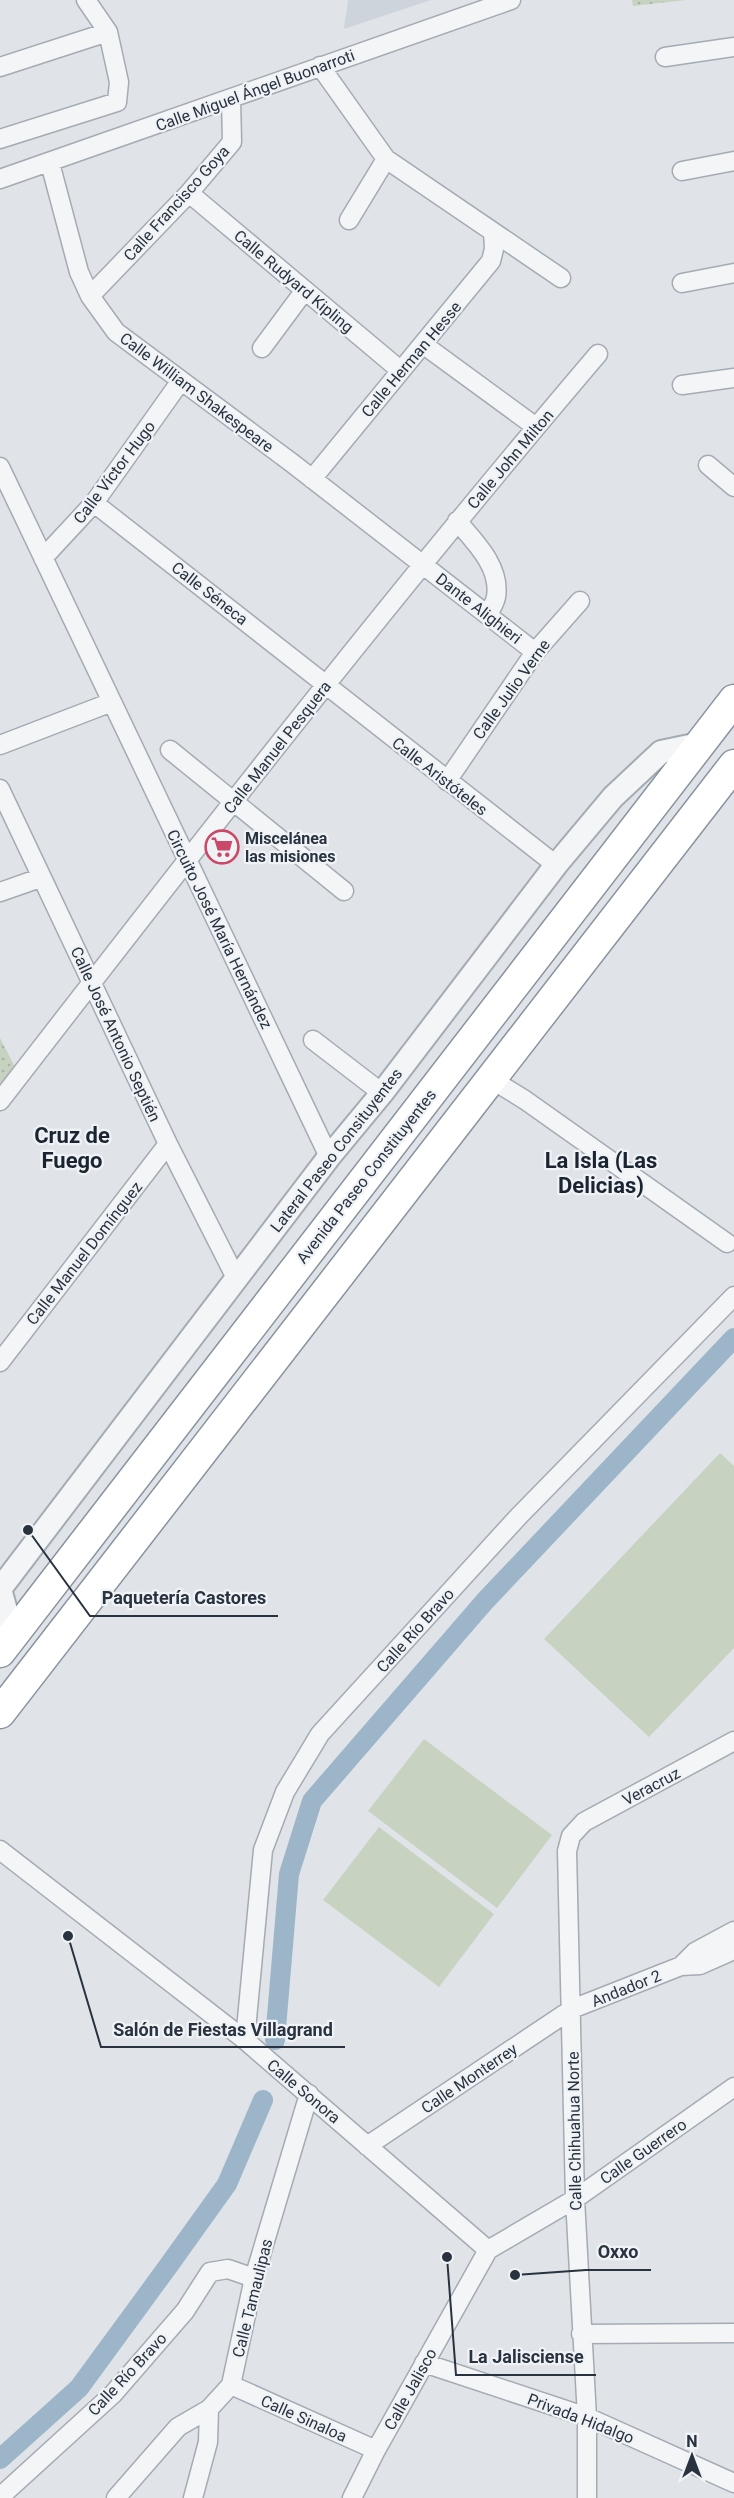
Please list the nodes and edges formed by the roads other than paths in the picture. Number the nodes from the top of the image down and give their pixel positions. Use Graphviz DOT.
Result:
graph roads {
  1 [pos="86,0"];
  2 [pos="511,0"];
  3 [pos="108,32"];
  4 [pos="734,47"];
  5 [pos="665,57"];
  6 [pos="321,66"];
  7 [pos="0,67"];
  8 [pos="231,99"];
  9 [pos="0,139"];
  10 [pos="386,159"];
  11 [pos="734,161"];
  12 [pos="50,163"];
  13 [pos="681,171"];
  14 [pos="0,179"];
  15 [pos="189,193"];
  16 [pos="349,220"];
  17 [pos="493,232"];
  18 [pos="734,273"];
  19 [pos="561,278"];
  20 [pos="682,283"];
  21 [pos="305,290"];
  22 [pos="90,296"];
  23 [pos="424,345"];
  24 [pos="262,348"];
  25 [pos="598,354"];
  26 [pos="400,370"];
  27 [pos="734,378"];
  28 [pos="180,382"];
  29 [pos="682,385"];
  30 [pos="536,427"];
  31 [pos="708,465"];
  32 [pos="0,467"];
  33 [pos="312,480"];
  34 [pos="734,487"];
  35 [pos="94,503"];
  36 [pos="457,521"];
  37 [pos="43,558"];
  38 [pos="423,564"];
  39 [pos="580,601"];
  40 [pos="488,615"];
  41 [pos="535,652"];
  42 [pos="325,686"];
  43 [pos="734,700"];
  44 [pos="112,702"];
  45 [pos="699,744"];
  46 [pos="0,745"];
  47 [pos="170,750"];
  48 [pos="734,765"];
  49 [pos="447,781"];
  50 [pos="0,789"];
  51 [pos="234,802"];
  52 [pos="187,860"];
  53 [pos="556,865"];
  54 [pos="40,878"];
  55 [pos="344,891"];
  56 [pos="0,892"];
  57 [pos="93,981"];
  58 [pos="313,1040"];
  59 [pos="491,1080"];
  60 [pos="382,1093"];
  61 [pos="0,1101"];
  62 [pos="168,1144"];
  63 [pos="329,1156"];
  64 [pos="727,1243"];
  65 [pos="236,1278"];
  66 [pos="734,1296"];
  67 [pos="0,1362"];
  68 [pos="0,1589"];
  69 [pos="6,1644"];
  70 [pos="0,1713"];
  71 [pos="734,1742"];
  72 [pos="571,1836"];
  73 [pos="0,1850"];
  74 [pos="734,1932"];
  75 [pos="734,1950"];
  76 [pos="681,1966"];
  77 [pos="572,2009"];
  78 [pos="250,2045"];
  79 [pos="734,2087"];
  80 [pos="303,2089"];
  81 [pos="367,2146"];
  82 [pos="575,2199"];
  83 [pos="488,2250"];
  84 [pos="254,2278"];
  85 [pos="734,2332"];
  86 [pos="581,2334"];
  87 [pos="424,2363"];
  88 [pos="231,2385"];
  89 [pos="209,2409"];
  90 [pos="587,2417"];
  91 [pos="376,2450"];
  92 [pos="734,2483"];
  93 [pos="0,2497"];
  94 [pos="116,2498"];
  95 [pos="193,2498"];
  96 [pos="352,2498"];
  97 [pos="587,2498"];
  1 -- 3 [label="street"];
  2 -- 6 [label="street, Calle Miguel Ángel Buonarroti"];
  3 -- 7 [label="street"];
  3 -- 9 [label="street"];
  4 -- 5 [label="street"];
  6 -- 8 [label="street, Calle Miguel Ángel Buonarroti"];
  6 -- 10 [label="street"];
  8 -- 12 [label="street, Calle Miguel Ángel Buonarroti"];
  8 -- 15 [label="street, Calle Francisco Goya"];
  10 -- 16 [label="street"];
  10 -- 17 [label="street"];
  11 -- 13 [label="street"];
  12 -- 14 [label="street, Calle Miguel Ángel Buonarroti"];
  12 -- 22 [label="street, Calle William Shakespeare"];
  15 -- 21 [label="street, Calle Rudyard Kipling"];
  15 -- 22 [label="street, Calle Francisco Goya"];
  17 -- 19 [label="street"];
  17 -- 23 [label="street, Calle Herman Hesse"];
  18 -- 20 [label="street"];
  21 -- 24 [label="street"];
  21 -- 26 [label="street, Calle Rudyard Kipling"];
  22 -- 28 [label="street, Calle William Shakespeare"];
  23 -- 26 [label="street, Calle Herman Hesse"];
  23 -- 30 [label="street"];
  25 -- 30 [label="street, Calle John Milton"];
  26 -- 33 [label="street, Calle Herman Hesse"];
  27 -- 29 [label="street"];
  28 -- 33 [label="street, Calle William Shakespeare"];
  28 -- 35 [label="street, Calle Víctor Hugo"];
  30 -- 36 [label="street, Calle John Milton"];
  31 -- 34 [label="street"];
  32 -- 37 [label="street, Circuito José María Hernández"];
  33 -- 38 [label="street, Calle William Shakespeare"];
  35 -- 37 [label="street, Calle Víctor Hugo"];
  35 -- 42 [label="street, Calle Séneca"];
  36 -- 38 [label="street, Calle John Milton"];
  36 -- 40 [label="street"];
  37 -- 44 [label="street, Circuito José María Hernández"];
  38 -- 40 [label="street, Dante Alighieri"];
  38 -- 42 [label="street, Calle Manuel Pesquera"];
  39 -- 41 [label="street, Calle Julio Verne"];
  40 -- 41 [label="street, Dante Alighieri"];
  41 -- 49 [label="street, Calle Julio Verne"];
  42 -- 49 [label="street, Calle Aristóteles"];
  42 -- 51 [label="street, Calle Manuel Pesquera"];
  43 -- 45 [label="highway, Avenida Paseo Constituyentes"];
  44 -- 46 [label="street"];
  44 -- 52 [label="street, Circuito José María Hernández"];
  45 -- 53 [label="street, Lateral Paseo Consituyentes"];
  45 -- 69 [label="highway, Avenida Paseo Constituyentes"];
  47 -- 51 [label="street"];
  48 -- 59 [label="highway"];
  49 -- 53 [label="street, Calle Aristóteles"];
  50 -- 54 [label="street, Calle José Antonio Septién"];
  51 -- 52 [label="street, Calle Manuel Pesquera"];
  51 -- 55 [label="street"];
  52 -- 57 [label="street, Calle Manuel Pesquera"];
  52 -- 63 [label="street, Circuito José María Hernández"];
  53 -- 60 [label="street, Lateral Paseo Consituyentes"];
  54 -- 56 [label="street"];
  54 -- 57 [label="street, Calle José Antonio Septién"];
  57 -- 61 [label="street, Calle Manuel Pesquera"];
  57 -- 62 [label="street, Calle José Antonio Septién"];
  58 -- 60 [label="street"];
  59 -- 64 [label="street"];
  59 -- 70 [label="highway"];
  60 -- 63 [label="street, Lateral Paseo Consituyentes"];
  62 -- 65 [label="street, Calle José Antonio Septién"];
  62 -- 67 [label="street, Calle Manuel Domínguez"];
  63 -- 65 [label="street, Lateral Paseo Consituyentes"];
  65 -- 68 [label="street, Lateral Paseo Consituyentes"];
  66 -- 78 [label="street, Calle Río Bravo"];
  68 -- 69 [label="street"];
  71 -- 72 [label="street, Veracruz"];
  72 -- 77 [label="street, Calle Chihuahua Norte"];
  73 -- 78 [label="street, Calle Sonora"];
  74 -- 76 [label="street, Andador 2"];
  75 -- 76 [label="street, Andador 2"];
  76 -- 77 [label="street, Andador 2"];
  77 -- 81 [label="street, Calle Monterrey"];
  77 -- 82 [label="street, Calle Chihuahua Norte"];
  78 -- 80 [label="street, Calle Sonora"];
  79 -- 82 [label="street, Calle Guerrero"];
  80 -- 81 [label="street, Calle Sonora"];
  80 -- 84 [label="street, Calle Tamaulipas"];
  81 -- 83 [label="street, Calle Sonora"];
  82 -- 83 [label="street, Calle Guerrero"];
  82 -- 86 [label="street, Calle Chihuahua Norte"];
  83 -- 87 [label="street, Calle Jalisco"];
  84 -- 88 [label="street, Calle Tamaulipas"];
  84 -- 93 [label="street, Calle Río Bravo"];
  85 -- 86 [label="street"];
  86 -- 90 [label="street, Calle Chihuahua Norte"];
  87 -- 90 [label="street, Privada Hidalgo"];
  87 -- 91 [label="street, Calle Jalisco"];
  88 -- 89 [label="street"];
  88 -- 91 [label="street, Calle Sinaloa"];
  89 -- 94 [label="street"];
  89 -- 95 [label="street"];
  90 -- 92 [label="street, Privada Hidalgo"];
  90 -- 97 [label="street, Calle Chihuahua Norte"];
  91 -- 96 [label="street, Calle Jalisco"];
}
